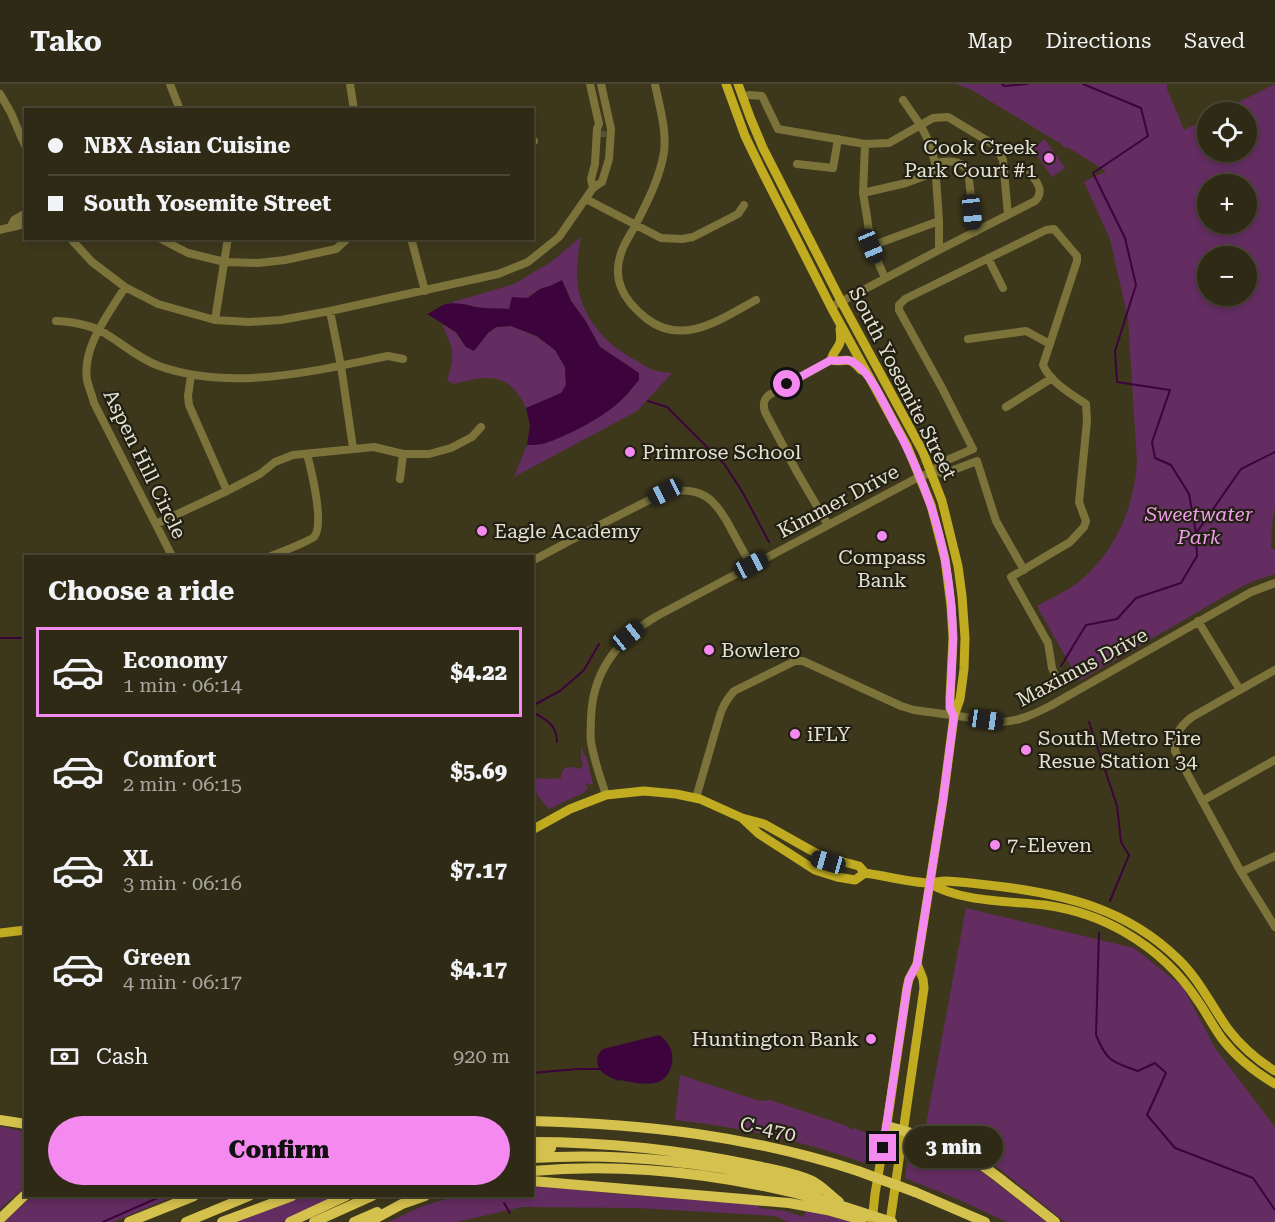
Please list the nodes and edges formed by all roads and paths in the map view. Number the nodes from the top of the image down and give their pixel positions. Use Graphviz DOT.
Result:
graph roads {
  1 [pos="170,84"];
  2 [pos="350,84"];
  3 [pos="590,84"];
  4 [pos="601,84"];
  5 [pos="655,84"];
  6 [pos="726,84"];
  7 [pos="738,84"];
  8 [pos="0,94"];
  9 [pos="749,95"];
  10 [pos="903,100"];
  11 [pos="179,108"];
  12 [pos="354,108"];
  13 [pos="610,122"];
  14 [pos="921,126"];
  15 [pos="601,134"];
  16 [pos="838,139"];
  17 [pos="24,143"];
  18 [pos="611,144"];
  19 [pos="866,144"];
  20 [pos="609,159"];
  21 [pos="597,161"];
  22 [pos="797,164"];
  23 [pos="935,168"];
  24 [pos="1030,172"];
  25 [pos="593,188"];
  26 [pos="863,193"];
  27 [pos="586,199"];
  28 [pos="744,205"];
  29 [pos="24,214"];
  30 [pos="1008,215"];
  31 [pos="939,221"];
  32 [pos="24,224"];
  33 [pos="636,224"];
  34 [pos="11,226"];
  35 [pos="0,230"];
  36 [pos="975,232"];
  37 [pos="72,240"];
  38 [pos="163,240"];
  39 [pos="228,240"];
  40 [pos="346,240"];
  41 [pos="412,240"];
  42 [pos="871,246"];
  43 [pos="939,250"];
  44 [pos="988,258"];
  45 [pos="225,262"];
  46 [pos="885,278"];
  47 [pos="125,286"];
  48 [pos="1003,288"];
  49 [pos="425,291"];
  50 [pos="756,300"];
  51 [pos="841,302"];
  52 [pos="831,307"];
  53 [pos="330,311"];
  54 [pos="215,320"];
  55 [pos="56,321"];
  56 [pos="839,322"];
  57 [pos="99,330"];
  58 [pos="968,339"];
  59 [pos="1050,344"];
  60 [pos="403,359"];
  61 [pos="831,360"];
  62 [pos="341,366"];
  63 [pos="191,375"];
  64 [pos="1052,378"];
  65 [pos="873,383"];
  66 [pos="1006,407"];
  67 [pos="481,427"];
  68 [pos="353,448"];
  69 [pos="307,454"];
  70 [pos="403,454"];
  71 [pos="932,472"];
  72 [pos="921,477"];
  73 [pos="400,479"];
  74 [pos="227,491"];
  75 [pos="156,524"];
  76 [pos="828,525"];
  77 [pos="172,555"];
  78 [pos="273,555"];
  79 [pos="534,560"];
  80 [pos="751,565"];
  81 [pos="1024,570"];
  82 [pos="1275,583"];
  83 [pos="1198,621"];
  84 [pos="1275,670"];
  85 [pos="1056,677"];
  86 [pos="1240,690"];
  87 [pos="954,716"];
  88 [pos="1275,759"];
  89 [pos="606,795"];
  90 [pos="696,798"];
  91 [pos="1202,801"];
  92 [pos="742,818"];
  93 [pos="534,829"];
  94 [pos="759,834"];
  95 [pos="800,846"];
  96 [pos="1275,856"];
  97 [pos="794,857"];
  98 [pos="856,866"];
  99 [pos="1241,872"];
  100 [pos="865,873"];
  101 [pos="929,883"];
  102 [pos="1275,927"];
  103 [pos="24,930"];
  104 [pos="0,933"];
  105 [pos="917,964"];
  106 [pos="1275,1071"];
  107 [pos="1275,1084"];
  108 [pos="0,1120"];
  109 [pos="534,1121"];
  110 [pos="24,1125"];
  111 [pos="887,1126"];
  112 [pos="903,1130"];
  113 [pos="534,1142"];
  114 [pos="618,1147"];
  115 [pos="534,1150"];
  116 [pos="534,1158"];
  117 [pos="534,1171"];
  118 [pos="534,1181"];
  119 [pos="826,1192"];
  120 [pos="24,1196"];
  121 [pos="192,1197"];
  122 [pos="247,1197"];
  123 [pos="289,1197"];
  124 [pos="344,1197"];
  125 [pos="370,1197"];
  126 [pos="422,1197"];
  127 [pos="402,1204"];
  128 [pos="849,1210"];
  129 [pos="871,1218"];
  130 [pos="0,1220"];
  131 [pos="129,1222"];
  132 [pos="186,1222"];
  133 [pos="222,1222"];
  134 [pos="290,1222"];
  135 [pos="314,1222"];
  136 [pos="354,1222"];
  137 [pos="369,1222"];
  138 [pos="891,1222"];
  139 [pos="985,1222"];
  140 [pos="1055,1222"];
  1 -- 11 [label="street"];
  2 -- 12 [label="street"];
  3 -- 15 [label="street"];
  4 -- 13 [label="street"];
  5 -- 33 [label="street"];
  6 -- 52 [label="main road, South Yosemite Street"];
  7 -- 51 [label="main road, South Yosemite Street"];
  8 -- 17 [label="street"];
  9 -- 16 [label="street"];
  10 -- 14 [label="street"];
  13 -- 15 [label="street"];
  13 -- 18 [label="street"];
  14 -- 19 [label="street"];
  14 -- 23 [label="street"];
  14 -- 30 [label="street"];
  15 -- 18 [label="street"];
  15 -- 21 [label="street"];
  15 -- 21 [label="street"];
  16 -- 19 [label="street"];
  16 -- 22 [label="street"];
  18 -- 20 [label="street"];
  19 -- 26 [label="street"];
  20 -- 21 [label="street"];
  20 -- 25 [label="street"];
  21 -- 25 [label="street"];
  23 -- 26 [label="street"];
  23 -- 31 [label="street"];
  23 -- 36 [label="street"];
  24 -- 30 [label="street"];
  25 -- 27 [label="street"];
  26 -- 42 [label="street"];
  27 -- 33 [label="street"];
  27 -- 49 [label="street"];
  28 -- 33 [label="street"];
  29 -- 34 [label="street"];
  30 -- 36 [label="street"];
  31 -- 42 [label="street"];
  31 -- 43 [label="street"];
  32 -- 34 [label="street"];
  33 -- 50 [label="street"];
  34 -- 35 [label="street"];
  36 -- 43 [label="street"];
  37 -- 47 [label="street"];
  38 -- 45 [label="street"];
  39 -- 45 [label="street"];
  40 -- 45 [label="street"];
  41 -- 49 [label="street"];
  42 -- 46 [label="street"];
  43 -- 46 [label="street"];
  44 -- 48 [label="street"];
  44 -- 59 [label="street"];
  44 -- 81 [label="street"];
  45 -- 54 [label="street"];
  46 -- 51 [label="street"];
  47 -- 54 [label="street"];
  47 -- 57 [label="street, Aspen Hill Circle"];
  49 -- 53 [label="street"];
  51 -- 52 [label="street"];
  51 -- 71 [label="main road, South Yosemite Street"];
  52 -- 56 [label="main road, South Yosemite Street"];
  53 -- 54 [label="street"];
  53 -- 62 [label="street"];
  55 -- 57 [label="street"];
  56 -- 61 [label="main road"];
  56 -- 65 [label="main road, South Yosemite Street"];
  57 -- 63 [label="street"];
  57 -- 75 [label="street, Aspen Hill Circle"];
  58 -- 59 [label="street"];
  59 -- 64 [label="street"];
  60 -- 62 [label="street"];
  61 -- 65 [label="main road"];
  61 -- 76 [label="street"];
  62 -- 63 [label="street"];
  62 -- 68 [label="street"];
  63 -- 74 [label="street"];
  64 -- 66 [label="street"];
  64 -- 81 [label="street"];
  65 -- 72 [label="main road, South Yosemite Street"];
  67 -- 70 [label="street"];
  68 -- 69 [label="street"];
  68 -- 70 [label="street"];
  69 -- 74 [label="street"];
  69 -- 78 [label="street"];
  70 -- 73 [label="street"];
  71 -- 72 [label="street, Kimmer Drive"];
  71 -- 87 [label="main road, South Yosemite Street"];
  72 -- 76 [label="street, Kimmer Drive"];
  72 -- 87 [label="main road, South Yosemite Street"];
  74 -- 75 [label="street"];
  75 -- 77 [label="street, Aspen Hill Circle"];
  76 -- 80 [label="street, Kimmer Drive"];
  79 -- 80 [label="street"];
  80 -- 89 [label="street, Kimmer Drive"];
  81 -- 85 [label="street"];
  82 -- 83 [label="street, Maximus Drive"];
  83 -- 86 [label="street"];
  83 -- 87 [label="street, Maximus Drive"];
  84 -- 86 [label="street"];
  86 -- 91 [label="street"];
  87 -- 90 [label="street, Maximus Drive"];
  87 -- 101 [label="main road, South Yosemite Street"];
  88 -- 91 [label="street"];
  89 -- 90 [label="main road"];
  89 -- 93 [label="main road"];
  90 -- 92 [label="main road"];
  91 -- 99 [label="street"];
  92 -- 94 [label="main road"];
  92 -- 95 [label="main road"];
  94 -- 95 [label="main road"];
  94 -- 97 [label="main road"];
  95 -- 98 [label="main road"];
  96 -- 99 [label="street"];
  97 -- 98 [label="main road"];
  97 -- 100 [label="main road"];
  98 -- 100 [label="main road"];
  99 -- 102 [label="street"];
  100 -- 101 [label="main road"];
  101 -- 105 [label="main road, South Yosemite Street"];
  101 -- 106 [label="main road"];
  101 -- 107 [label="main road"];
  103 -- 104 [label="main road"];
  105 -- 111 [label="main road, South Yosemite Street"];
  105 -- 112 [label="main road, South Yosemite Street"];
  108 -- 110 [label="highway"];
  109 -- 139 [label="highway, C-470, bridge"];
  111 -- 112 [label="highway"];
  111 -- 129 [label="main road, South Yosemite Street"];
  112 -- 138 [label="main road, South Yosemite Street"];
  112 -- 140 [label="highway"];
  113 -- 114 [label="highway"];
  114 -- 115 [label="highway"];
  114 -- 119 [label="highway"];
  116 -- 119 [label="highway"];
  117 -- 128 [label="highway"];
  118 -- 128 [label="highway"];
  119 -- 128 [label="highway"];
  120 -- 130 [label="highway"];
  121 -- 131 [label="highway"];
  122 -- 132 [label="highway"];
  123 -- 133 [label="highway"];
  124 -- 134 [label="highway"];
  125 -- 135 [label="highway"];
  126 -- 127 [label="highway"];
  127 -- 136 [label="highway"];
  127 -- 137 [label="highway"];
  128 -- 129 [label="highway"];
  129 -- 138 [label="highway, bridge"];
}
